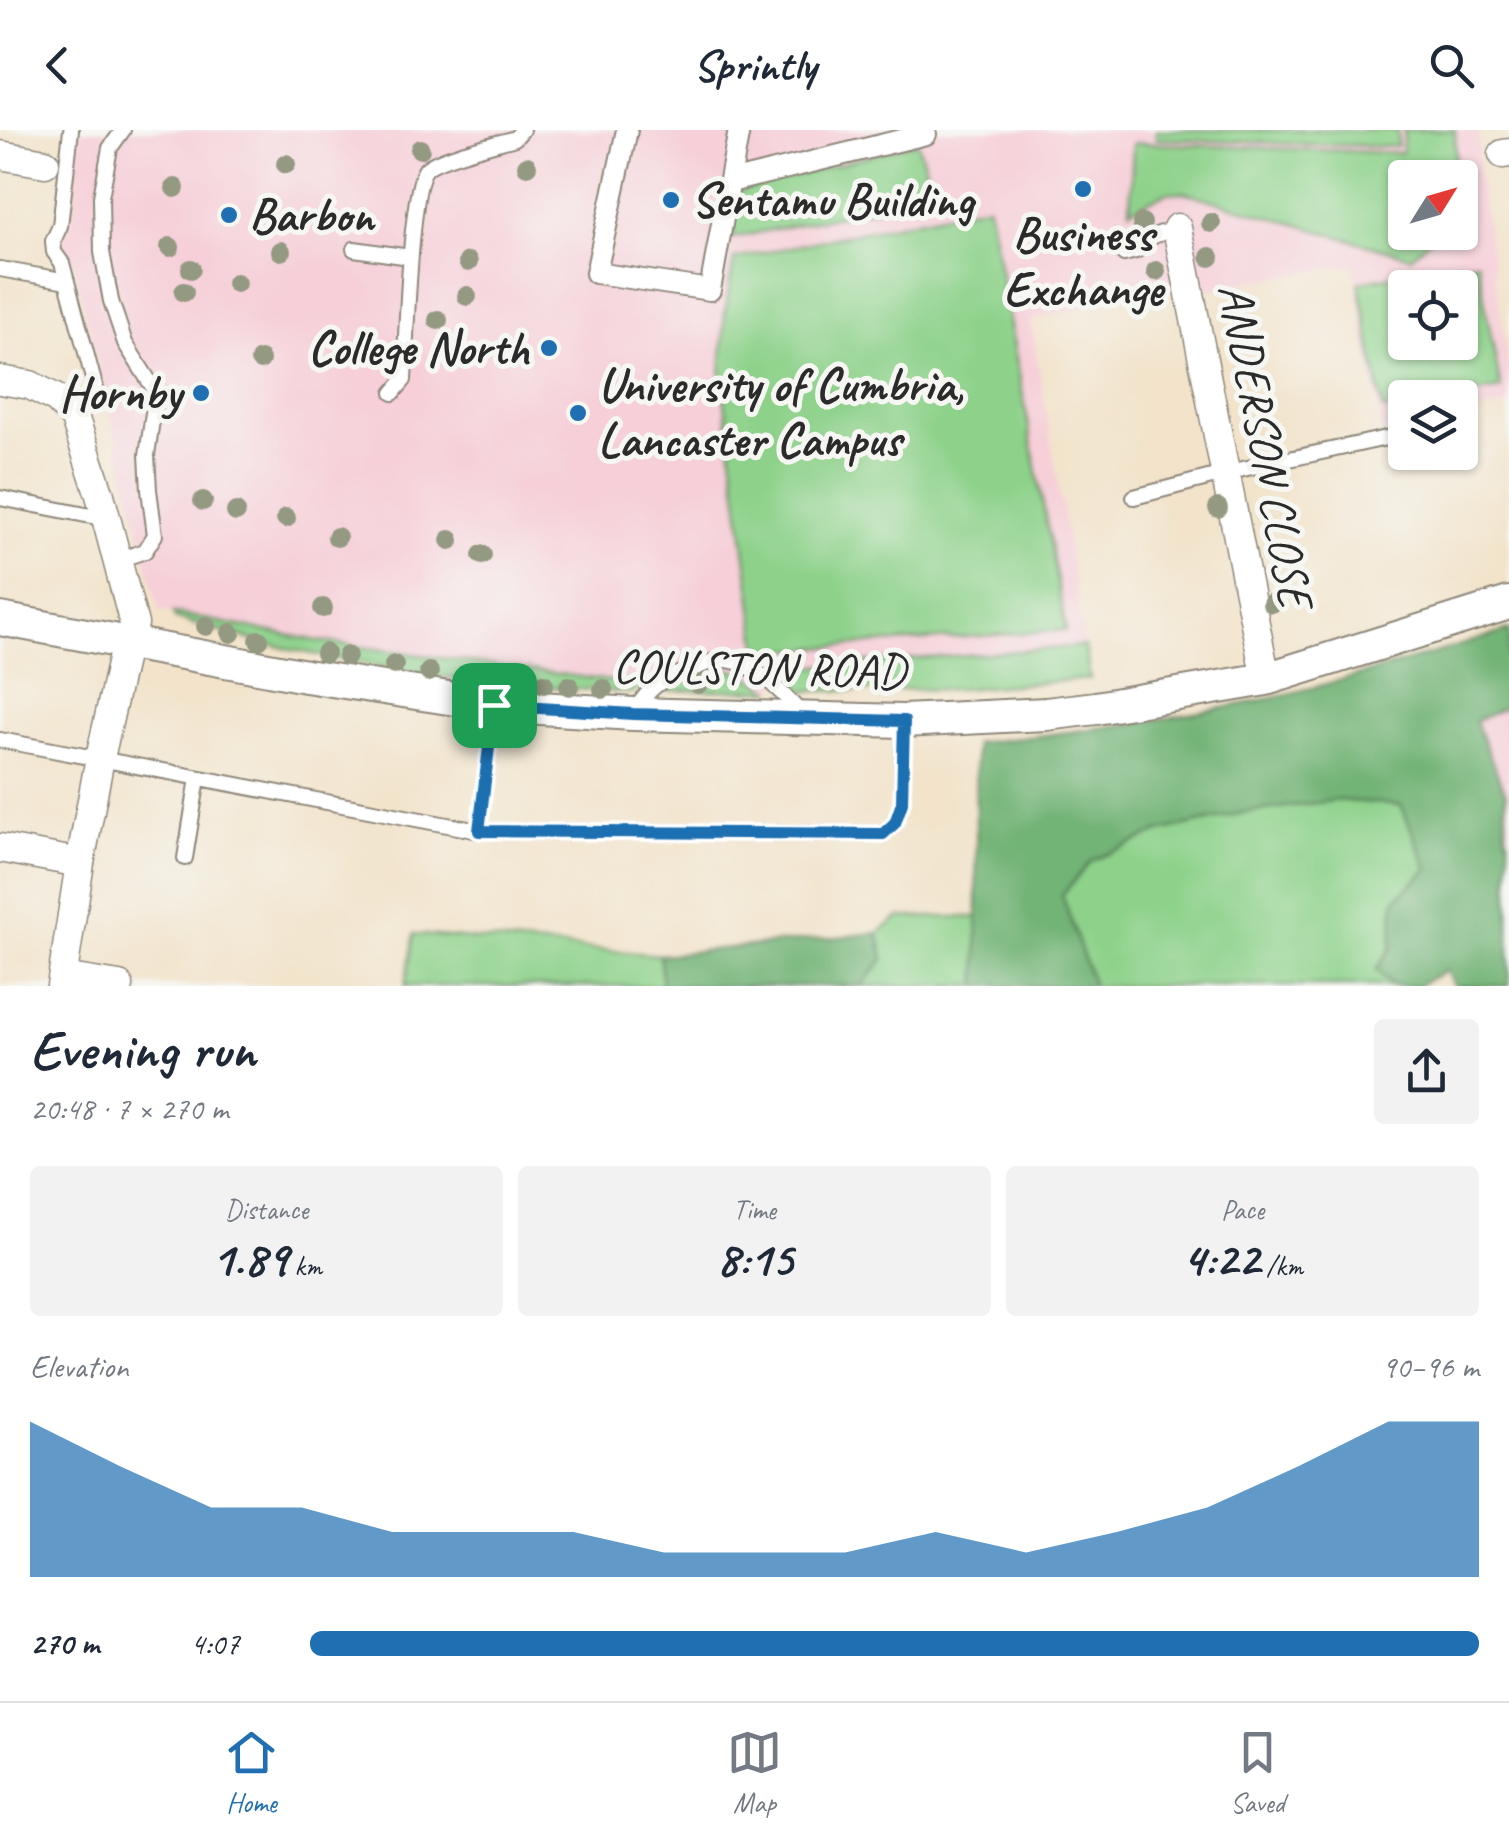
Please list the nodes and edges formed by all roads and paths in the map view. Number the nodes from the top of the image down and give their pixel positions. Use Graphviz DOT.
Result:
graph roads {
  1 [pos="71,130"];
  2 [pos="123,130"];
  3 [pos="522,130"];
  4 [pos="628,130"];
  5 [pos="739,130"];
  6 [pos="926,132"];
  7 [pos="0,155"];
  8 [pos="45,163"];
  9 [pos="730,182"];
  10 [pos="1177,228"];
  11 [pos="354,250"];
  12 [pos="1124,254"];
  13 [pos="410,257"];
  14 [pos="0,268"];
  15 [pos="67,281"];
  16 [pos="0,380"];
  17 [pos="393,393"];
  18 [pos="75,419"];
  19 [pos="1388,438"];
  20 [pos="1226,474"];
  21 [pos="0,498"];
  22 [pos="1134,498"];
  23 [pos="103,507"];
  24 [pos="118,560"];
  25 [pos="1509,603"];
  26 [pos="0,619"];
  27 [pos="128,644"];
  28 [pos="1266,679"];
  29 [pos="494,705"];
  30 [pos="633,714"];
  31 [pos="808,720"];
  32 [pos="904,721"];
  33 [pos="0,740"];
  34 [pos="100,758"];
  35 [pos="198,778"];
  36 [pos="479,831"];
  37 [pos="0,848"];
  38 [pos="185,858"];
  39 [pos="80,862"];
  40 [pos="62,982"];
  41 [pos="119,986"];
  1 -- 15 [label="lane"];
  2 -- 24 [label="lane"];
  3 -- 13 [label="lane"];
  4 -- 9 [label="street"];
  5 -- 9 [label="street"];
  6 -- 9 [label="street"];
  7 -- 8 [label="street"];
  10 -- 12 [label="lane"];
  10 -- 20 [label="street, ANDERSON CLOSE"];
  11 -- 13 [label="lane"];
  13 -- 17 [label="lane"];
  14 -- 15 [label="lane"];
  15 -- 18 [label="lane"];
  16 -- 18 [label="street"];
  18 -- 23 [label="street"];
  19 -- 20 [label="lane"];
  20 -- 22 [label="lane"];
  20 -- 28 [label="street, ANDERSON CLOSE"];
  21 -- 23 [label="lane"];
  23 -- 24 [label="street"];
  24 -- 27 [label="street"];
  25 -- 28 [label="street, COULSTON ROAD"];
  26 -- 27 [label="street, COULSTON ROAD"];
  27 -- 29 [label="street, COULSTON ROAD"];
  27 -- 34 [label="street"];
  28 -- 32 [label="street, COULSTON ROAD"];
  29 -- 30 [label="street, COULSTON ROAD"];
  29 -- 36 [label="lane"];
  30 -- 31 [label="street, COULSTON ROAD"];
  30 -- 31 [label="lane"];
  31 -- 32 [label="street, COULSTON ROAD"];
  32 -- 36 [label="lane"];
  33 -- 34 [label="lane"];
  34 -- 35 [label="lane"];
  34 -- 39 [label="street"];
  35 -- 36 [label="lane"];
  35 -- 38 [label="lane"];
  37 -- 39 [label="street"];
  39 -- 40 [label="street"];
  40 -- 41 [label="street"];
}
